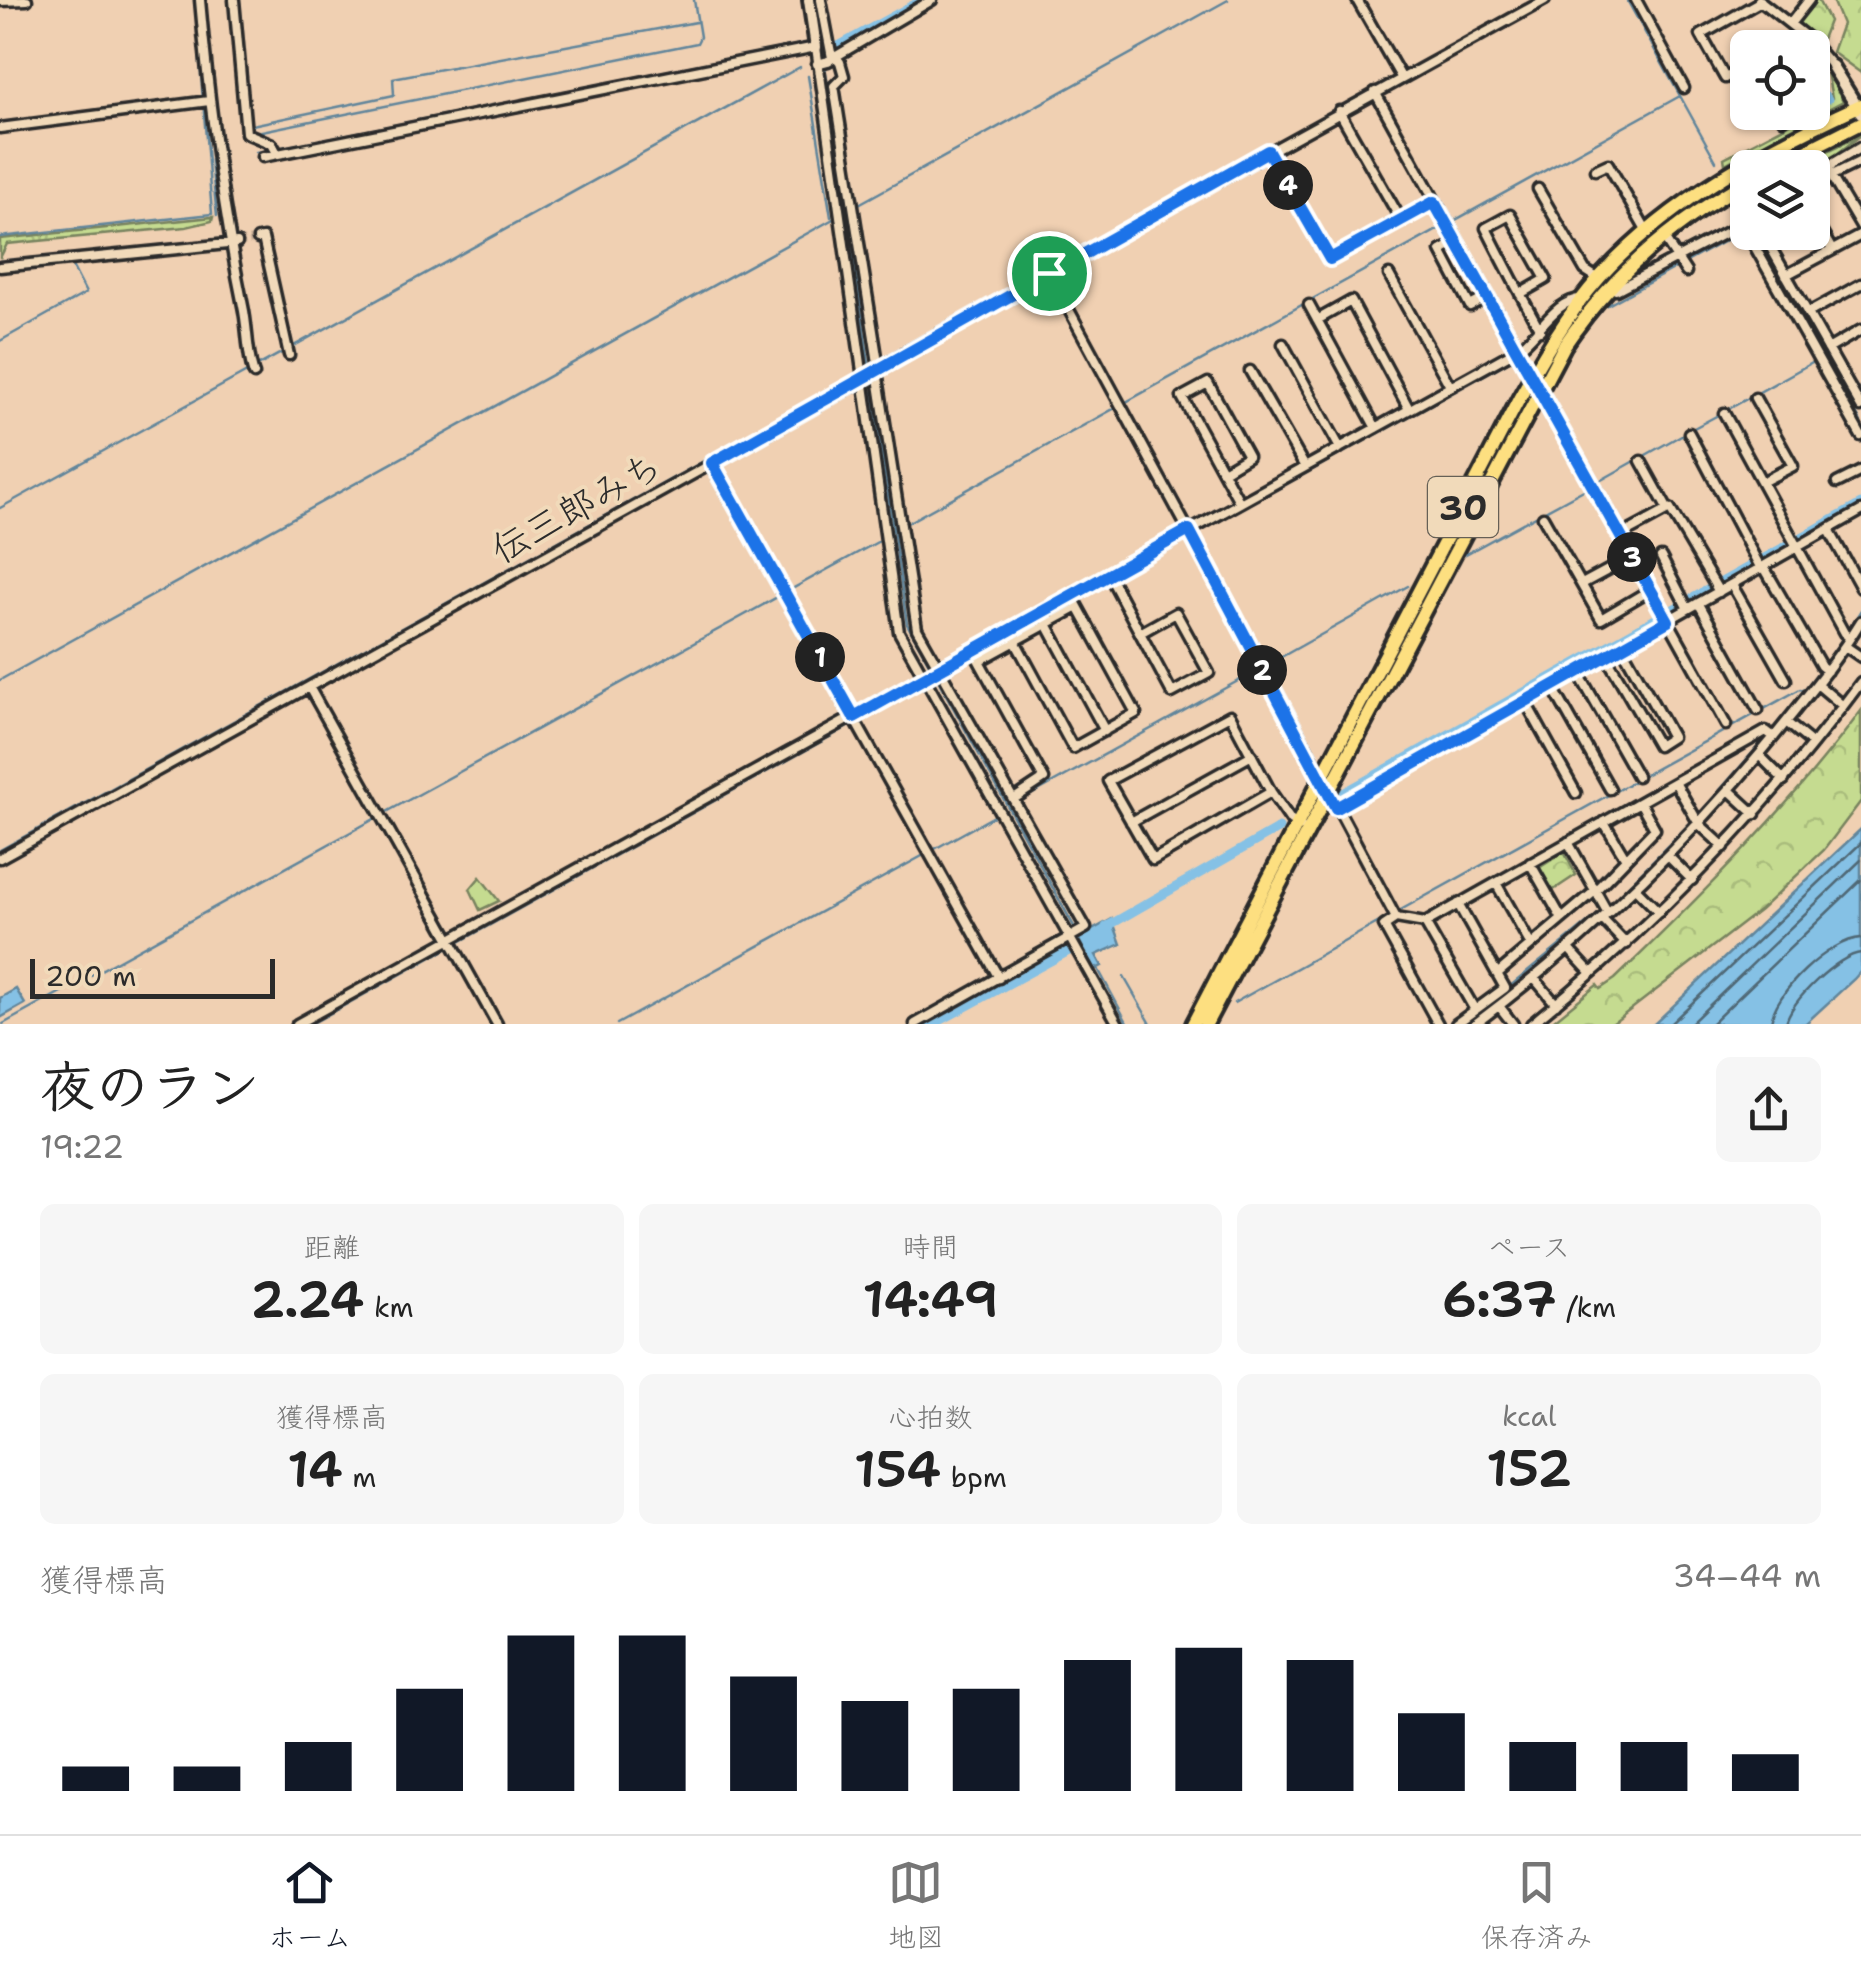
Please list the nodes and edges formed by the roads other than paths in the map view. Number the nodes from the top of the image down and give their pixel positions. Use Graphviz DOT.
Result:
graph roads {
  1 [pos="27,0"];
  2 [pos="200,0"];
  3 [pos="234,0"];
  4 [pos="809,0"];
  5 [pos="822,0"];
  6 [pos="932,0"];
  7 [pos="1358,0"];
  8 [pos="1544,0"];
  9 [pos="1636,0"];
  10 [pos="1809,0"];
  11 [pos="1760,1"];
  12 [pos="0,2"];
  13 [pos="1790,24"];
  14 [pos="816,47"];
  15 [pos="828,58"];
  16 [pos="1832,66"];
  17 [pos="1730,75"];
  18 [pos="1401,78"];
  19 [pos="1684,88"];
  20 [pos="1375,92"];
  21 [pos="205,102"];
  22 [pos="1859,108"];
  23 [pos="1339,111"];
  24 [pos="1861,123"];
  25 [pos="0,128"];
  26 [pos="1861,147"];
  27 [pos="276,150"];
  28 [pos="1808,150"];
  29 [pos="1268,151"];
  30 [pos="262,157"];
  31 [pos="1861,161"];
  32 [pos="1830,168"];
  33 [pos="1594,170"];
  34 [pos="1831,176"];
  35 [pos="1538,189"];
  36 [pos="1730,192"];
  37 [pos="1434,202"];
  38 [pos="847,220"];
  39 [pos="1401,220"];
  40 [pos="1861,231"];
  41 [pos="1730,235"];
  42 [pos="1654,237"];
  43 [pos="258,239"];
  44 [pos="1456,242"];
  45 [pos="234,243"];
  46 [pos="1830,246"];
  47 [pos="1759,250"];
  48 [pos="1772,250"];
  49 [pos="1832,250"];
  50 [pos="1682,265"];
  51 [pos="0,267"];
  52 [pos="1049,273"];
  53 [pos="1389,275"];
  54 [pos="1786,275"];
  55 [pos="1861,284"];
  56 [pos="1597,287"];
  57 [pos="1520,294"];
  58 [pos="1487,296"];
  59 [pos="1309,304"];
  60 [pos="1808,313"];
  61 [pos="1317,320"];
  62 [pos="1540,330"];
  63 [pos="1861,330"];
  64 [pos="1283,344"];
  65 [pos="1828,349"];
  66 [pos="1517,350"];
  67 [pos="289,355"];
  68 [pos="877,365"];
  69 [pos="1250,371"];
  70 [pos="254,374"];
  71 [pos="1532,376"];
  72 [pos="1861,379"];
  73 [pos="863,380"];
  74 [pos="1450,386"];
  75 [pos="1849,386"];
  76 [pos="1540,389"];
  77 [pos="1754,398"];
  78 [pos="1861,407"];
  79 [pos="1409,409"];
  80 [pos="1724,413"];
  81 [pos="1376,428"];
  82 [pos="1689,434"];
  83 [pos="1861,436"];
  84 [pos="1340,448"];
  85 [pos="1641,461"];
  86 [pos="712,463"];
  87 [pos="1304,467"];
  88 [pos="1223,471"];
  89 [pos="1861,471"];
  90 [pos="1762,482"];
  91 [pos="1838,483"];
  92 [pos="1240,503"];
  93 [pos="1668,510"];
  94 [pos="1861,511"];
  95 [pos="1544,517"];
  96 [pos="1828,530"];
  97 [pos="1191,534"];
  98 [pos="1620,536"];
  99 [pos="1795,544"];
  100 [pos="1632,556"];
  101 [pos="1661,557"];
  102 [pos="1760,565"];
  103 [pos="1111,579"];
  104 [pos="1582,584"];
  105 [pos="1732,585"];
  106 [pos="1717,588"];
  107 [pos="1861,588"];
  108 [pos="1650,590"];
  109 [pos="1075,601"];
  110 [pos="1699,604"];
  111 [pos="1686,605"];
  112 [pos="1665,616"];
  113 [pos="1044,618"];
  114 [pos="1861,621"];
  115 [pos="1140,632"];
  116 [pos="1012,636"];
  117 [pos="1847,638"];
  118 [pos="1622,647"];
  119 [pos="976,656"];
  120 [pos="1606,656"];
  121 [pos="1861,657"];
  122 [pos="1824,669"];
  123 [pos="1578,672"];
  124 [pos="936,673"];
  125 [pos="1786,680"];
  126 [pos="1861,682"];
  127 [pos="1817,684"];
  128 [pos="1552,686"];
  129 [pos="309,687"];
  130 [pos="1525,702"];
  131 [pos="1843,706"];
  132 [pos="1758,710"];
  133 [pos="855,720"];
  134 [pos="1786,722"];
  135 [pos="1726,725"];
  136 [pos="1105,731"];
  137 [pos="1771,734"];
  138 [pos="1813,744"];
  139 [pos="1758,747"];
  140 [pos="1252,755"];
  141 [pos="1637,776"];
  142 [pos="1322,777"];
  143 [pos="1784,780"];
  144 [pos="1676,784"];
  145 [pos="1610,789"];
  146 [pos="1729,790"];
  147 [pos="1272,792"];
  148 [pos="1329,792"];
  149 [pos="1576,793"];
  150 [pos="1014,800"];
  151 [pos="1640,802"];
  152 [pos="1336,808"];
  153 [pos="1754,814"];
  154 [pos="1696,820"];
  155 [pos="1131,822"];
  156 [pos="1604,822"];
  157 [pos="1303,828"];
  158 [pos="1568,842"];
  159 [pos="1724,847"];
  160 [pos="1668,856"];
  161 [pos="0,858"];
  162 [pos="1626,859"];
  163 [pos="1530,864"];
  164 [pos="1692,880"];
  165 [pos="1496,882"];
  166 [pos="1635,888"];
  167 [pos="1595,891"];
  168 [pos="1458,904"];
  169 [pos="1605,912"];
  170 [pos="1659,912"];
  171 [pos="1077,915"];
  172 [pos="1394,915"];
  173 [pos="1562,919"];
  174 [pos="1425,922"];
  175 [pos="1067,925"];
  176 [pos="1072,936"];
  177 [pos="451,943"];
  178 [pos="1626,944"];
  179 [pos="1530,945"];
  180 [pos="1569,949"];
  181 [pos="1592,973"];
  182 [pos="1497,974"];
  183 [pos="999,978"];
  184 [pos="1534,978"];
  185 [pos="1556,1004"];
  186 [pos="1499,1006"];
  187 [pos="1475,1010"];
  188 [pos="297,1024"];
  189 [pos="497,1024"];
  190 [pos="915,1024"];
  191 [pos="1118,1024"];
  192 [pos="1193,1024"];
  193 [pos="1206,1024"];
  194 [pos="1438,1024"];
  195 [pos="1456,1024"];
  196 [pos="1475,1024"];
  197 [pos="1514,1024"];
  198 [pos="1531,1024"];
  1 -- 12 [label="street"];
  2 -- 21 [label="street"];
  3 -- 27 [label="street"];
  4 -- 14 [label="street"];
  5 -- 15 [label="street"];
  6 -- 15 [label="street"];
  7 -- 18 [label="street"];
  8 -- 18 [label="street, 伝三郎みち"];
  9 -- 19 [label="street"];
  10 -- 13 [label="street"];
  11 -- 13 [label="street"];
  11 -- 17 [label="street"];
  13 -- 16 [label="street"];
  14 -- 15 [label="street"];
  14 -- 27 [label="street"];
  15 -- 38 [label="street"];
  15 -- 38 [label="street"];
  16 -- 22 [label="street"];
  18 -- 20 [label="street, 伝三郎みち"];
  20 -- 23 [label="street, 伝三郎みち"];
  20 -- 37 [label="street"];
  21 -- 25 [label="street"];
  21 -- 45 [label="street"];
  22 -- 42 [label="highway, 30"];
  23 -- 29 [label="street, 伝三郎みち"];
  23 -- 39 [label="street"];
  24 -- 28 [label="highway"];
  26 -- 32 [label="street"];
  27 -- 30 [label="street"];
  29 -- 39 [label="street"];
  29 -- 52 [label="street, 伝三郎みち"];
  31 -- 34 [label="street"];
  33 -- 42 [label="street"];
  34 -- 40 [label="street"];
  35 -- 56 [label="street"];
  36 -- 42 [label="highway, 30"];
  37 -- 39 [label="street"];
  37 -- 44 [label="street"];
  38 -- 68 [label="street"];
  38 -- 73 [label="street"];
  40 -- 49 [label="street"];
  41 -- 50 [label="street"];
  42 -- 50 [label="street"];
  42 -- 56 [label="highway, 30"];
  43 -- 67 [label="street"];
  44 -- 58 [label="street"];
  44 -- 58 [label="street"];
  45 -- 51 [label="street"];
  45 -- 70 [label="street"];
  46 -- 49 [label="street"];
  47 -- 83 [label="street"];
  48 -- 54 [label="street"];
  49 -- 54 [label="street"];
  50 -- 56 [label="street"];
  52 -- 68 [label="street, 伝三郎みち"];
  52 -- 97 [label="street"];
  53 -- 74 [label="street"];
  54 -- 60 [label="street"];
  55 -- 60 [label="street"];
  56 -- 62 [label="street"];
  56 -- 71 [label="highway, 30"];
  56 -- 76 [label="highway, 30"];
  57 -- 57 [label="street"];
  57 -- 62 [label="street"];
  58 -- 66 [label="street"];
  59 -- 61 [label="street"];
  60 -- 65 [label="street"];
  61 -- 79 [label="street"];
  61 -- 81 [label="street"];
  62 -- 66 [label="street"];
  63 -- 65 [label="street"];
  64 -- 84 [label="street"];
  65 -- 75 [label="street"];
  66 -- 71 [label="street"];
  66 -- 74 [label="street"];
  68 -- 73 [label="street, 伝三郎みち"];
  68 -- 124 [label="street"];
  69 -- 87 [label="street"];
  71 -- 76 [label="street"];
  71 -- 142 [label="highway, 30"];
  72 -- 75 [label="street"];
  73 -- 86 [label="street, 伝三郎みち"];
  73 -- 124 [label="street"];
  74 -- 79 [label="street"];
  75 -- 78 [label="street"];
  76 -- 98 [label="street"];
  76 -- 148 [label="highway, 30"];
  77 -- 90 [label="street"];
  79 -- 81 [label="street"];
  80 -- 90 [label="street"];
  81 -- 84 [label="street"];
  82 -- 102 [label="street"];
  84 -- 87 [label="street"];
  85 -- 93 [label="street"];
  86 -- 129 [label="street, 伝三郎みち"];
  86 -- 133 [label="street"];
  87 -- 92 [label="street"];
  88 -- 88 [label="street"];
  88 -- 92 [label="street"];
  89 -- 91 [label="street"];
  90 -- 99 [label="street"];
  92 -- 97 [label="street"];
  93 -- 98 [label="street"];
  93 -- 106 [label="street"];
  94 -- 96 [label="street"];
  95 -- 104 [label="street"];
  96 -- 99 [label="street"];
  96 -- 107 [label="street"];
  97 -- 103 [label="street"];
  97 -- 142 [label="street"];
  98 -- 100 [label="street"];
  99 -- 102 [label="street"];
  99 -- 117 [label="street"];
  100 -- 104 [label="street"];
  100 -- 108 [label="street"];
  101 -- 111 [label="street"];
  102 -- 105 [label="street"];
  102 -- 122 [label="street"];
  103 -- 109 [label="street"];
  103 -- 115 [label="street"];
  104 -- 108 [label="street"];
  105 -- 106 [label="street"];
  105 -- 125 [label="street"];
  106 -- 110 [label="street"];
  108 -- 112 [label="street"];
  109 -- 113 [label="street"];
  109 -- 136 [label="street"];
  110 -- 111 [label="street"];
  110 -- 132 [label="street"];
  111 -- 112 [label="street"];
  112 -- 118 [label="street"];
  112 -- 135 [label="street"];
  113 -- 116 [label="street"];
  113 -- 136 [label="street"];
  114 -- 117 [label="street"];
  115 -- 115 [label="street"];
  116 -- 119 [label="street"];
  116 -- 136 [label="street"];
  117 -- 121 [label="street"];
  117 -- 122 [label="street"];
  118 -- 120 [label="street"];
  118 -- 120 [label="street"];
  119 -- 124 [label="street"];
  119 -- 150 [label="street"];
  120 -- 123 [label="street"];
  122 -- 127 [label="street"];
  123 -- 128 [label="street"];
  123 -- 141 [label="street"];
  124 -- 133 [label="street"];
  124 -- 150 [label="street"];
  124 -- 175 [label="street"];
  126 -- 131 [label="street"];
  127 -- 131 [label="street"];
  127 -- 134 [label="street"];
  128 -- 130 [label="street"];
  128 -- 145 [label="street"];
  129 -- 161 [label="street, 伝三郎みち"];
  129 -- 177 [label="street"];
  130 -- 149 [label="street"];
  130 -- 152 [label="street"];
  131 -- 138 [label="street"];
  133 -- 177 [label="street"];
  133 -- 183 [label="street"];
  134 -- 137 [label="street"];
  134 -- 138 [label="street"];
  137 -- 139 [label="street"];
  137 -- 139 [label="street"];
  138 -- 143 [label="street"];
  139 -- 143 [label="street"];
  139 -- 144 [label="street"];
  139 -- 146 [label="street"];
  140 -- 147 [label="street"];
  140 -- 155 [label="street"];
  140 -- 155 [label="street"];
  142 -- 148 [label="street"];
  142 -- 157 [label="highway, 30"];
  143 -- 153 [label="street"];
  144 -- 151 [label="street"];
  144 -- 154 [label="street"];
  146 -- 153 [label="street"];
  146 -- 154 [label="street"];
  147 -- 155 [label="street"];
  147 -- 157 [label="street"];
  148 -- 152 [label="street"];
  148 -- 157 [label="highway, 30"];
  150 -- 171 [label="street"];
  151 -- 156 [label="street"];
  151 -- 162 [label="street"];
  152 -- 172 [label="street"];
  153 -- 159 [label="street"];
  154 -- 159 [label="street"];
  154 -- 160 [label="street"];
  156 -- 158 [label="street"];
  156 -- 162 [label="street"];
  157 -- 192 [label="highway, 30"];
  157 -- 193 [label="highway, 30"];
  158 -- 163 [label="street"];
  158 -- 167 [label="street"];
  159 -- 164 [label="street"];
  160 -- 164 [label="street"];
  160 -- 166 [label="street"];
  162 -- 167 [label="street"];
  163 -- 165 [label="street"];
  163 -- 173 [label="street"];
  164 -- 170 [label="street"];
  165 -- 168 [label="street"];
  165 -- 179 [label="street"];
  166 -- 169 [label="street"];
  166 -- 170 [label="street"];
  167 -- 169 [label="street"];
  167 -- 173 [label="street"];
  168 -- 174 [label="street"];
  168 -- 182 [label="street"];
  169 -- 178 [label="street"];
  169 -- 180 [label="street"];
  170 -- 178 [label="street"];
  171 -- 175 [label="street"];
  171 -- 176 [label="street"];
  172 -- 174 [label="street"];
  172 -- 194 [label="street"];
  173 -- 179 [label="street"];
  174 -- 187 [label="street"];
  175 -- 176 [label="street"];
  176 -- 183 [label="street"];
  176 -- 191 [label="street"];
  177 -- 188 [label="street"];
  177 -- 189 [label="street"];
  178 -- 181 [label="street"];
  179 -- 182 [label="street"];
  180 -- 181 [label="street"];
  180 -- 184 [label="street"];
  181 -- 185 [label="street"];
  182 -- 187 [label="street"];
  183 -- 190 [label="street"];
  184 -- 185 [label="street"];
  184 -- 186 [label="street"];
  185 -- 198 [label="street"];
  186 -- 196 [label="street"];
  186 -- 197 [label="street"];
  187 -- 195 [label="street"];
}
